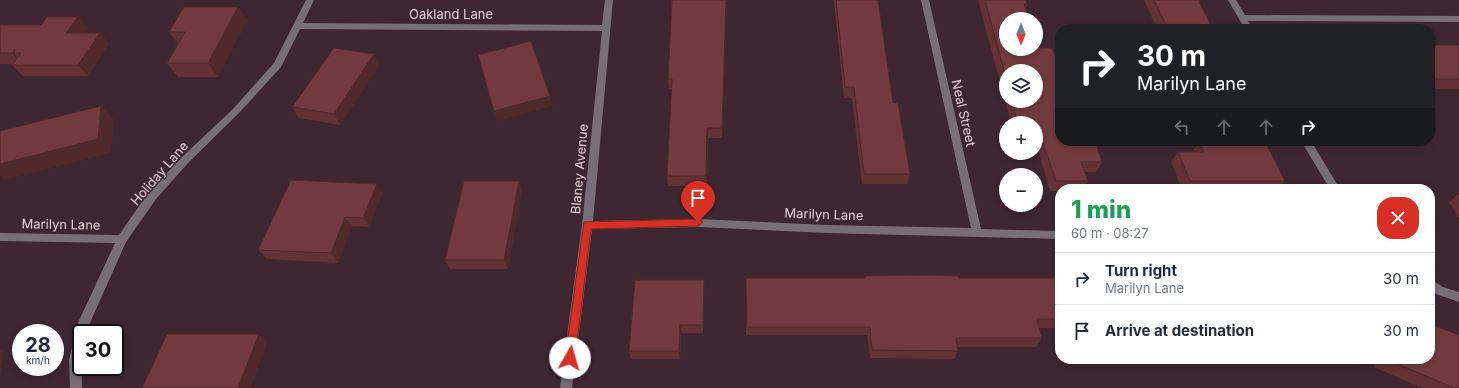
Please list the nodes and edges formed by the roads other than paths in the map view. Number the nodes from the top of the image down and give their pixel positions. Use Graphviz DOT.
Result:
graph roads {
  1 [pos="310,0"];
  2 [pos="609,0"];
  3 [pos="925,0"];
  4 [pos="1232,0"];
  5 [pos="1243,18"];
  6 [pos="1459,19"];
  7 [pos="1246,24"];
  8 [pos="298,26"];
  9 [pos="605,28"];
  10 [pos="1309,146"];
  11 [pos="1332,184"];
  12 [pos="587,225"];
  13 [pos="977,232"];
  14 [pos="1055,235"];
  15 [pos="0,237"];
  16 [pos="122,239"];
  17 [pos="1435,288"];
  18 [pos="1459,297"];
  19 [pos="76,388"];
  20 [pos="566,388"];
  1 -- 8 [label="street, Holiday Lane"];
  2 -- 9 [label="street, Blaney Avenue"];
  3 -- 13 [label="street, Neal Street"];
  4 -- 5 [label="street"];
  5 -- 6 [label="street"];
  5 -- 7 [label="street"];
  8 -- 9 [label="street, Oakland Lane"];
  8 -- 16 [label="street, Holiday Lane"];
  9 -- 12 [label="street, Blaney Avenue"];
  10 -- 11 [label="street"];
  12 -- 13 [label="street, Marilyn Lane"];
  12 -- 20 [label="street, Blaney Avenue"];
  13 -- 14 [label="street, Marilyn Lane"];
  15 -- 16 [label="street, Marilyn Lane"];
  16 -- 19 [label="street, Holiday Lane"];
  17 -- 18 [label="street"];
}
